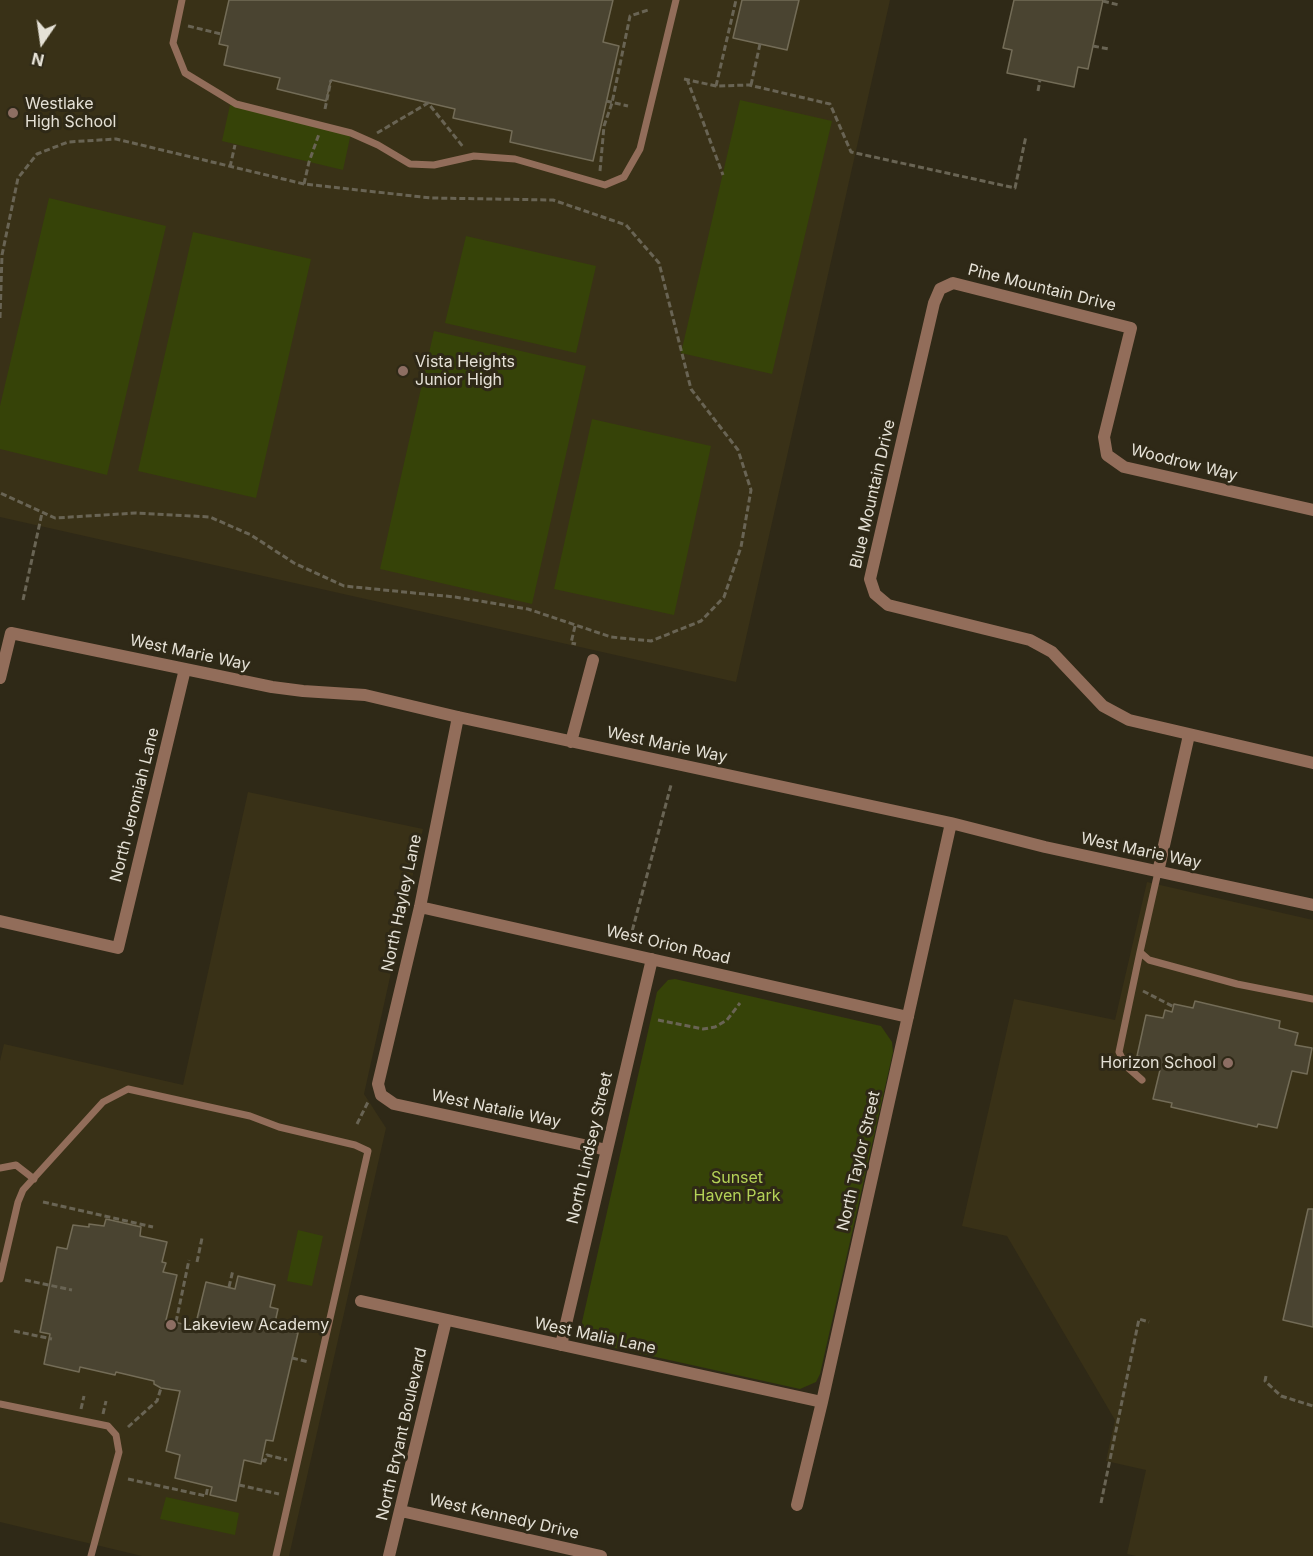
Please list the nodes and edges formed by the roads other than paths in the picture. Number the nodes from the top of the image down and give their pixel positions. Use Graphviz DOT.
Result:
graph roads {
  1 [pos="182,0"];
  2 [pos="676,0"];
  3 [pos="945,286"];
  4 [pos="1131,328"];
  5 [pos="1313,510"];
  6 [pos="592,660"];
  7 [pos="185,669"];
  8 [pos="0,678"];
  9 [pos="458,717"];
  10 [pos="1189,735"];
  11 [pos="572,742"];
  12 [pos="1313,763"];
  13 [pos="951,823"];
  14 [pos="1158,872"];
  15 [pos="1313,905"];
  16 [pos="420,906"];
  17 [pos="0,921"];
  18 [pos="1140,952"];
  19 [pos="652,959"];
  20 [pos="1313,999"];
  21 [pos="908,1017"];
  22 [pos="1142,1080"];
  23 [pos="375,1097"];
  24 [pos="607,1150"];
  25 [pos="0,1168"];
  26 [pos="34,1179"];
  27 [pos="0,1279"];
  28 [pos="361,1301"];
  29 [pos="446,1320"];
  30 [pos="561,1345"];
  31 [pos="822,1402"];
  32 [pos="0,1404"];
  33 [pos="797,1505"];
  34 [pos="401,1511"];
  35 [pos="91,1556"];
  36 [pos="276,1556"];
  37 [pos="389,1556"];
  38 [pos="601,1556"];
  1 -- 2 [label="lane"];
  3 -- 4 [label="street, Pine Mountain Drive"];
  3 -- 10 [label="street, Blue Mountain Drive"];
  4 -- 5 [label="street, Woodrow Way"];
  6 -- 11 [label="street"];
  7 -- 8 [label="street, West Marie Way"];
  7 -- 9 [label="street, West Marie Way"];
  7 -- 17 [label="street, North Jeromiah Lane"];
  9 -- 11 [label="street, West Marie Way"];
  9 -- 16 [label="street, North Hayley Lane"];
  10 -- 12 [label="street, Blue Mountain Drive"];
  10 -- 14 [label="street"];
  11 -- 13 [label="street, West Marie Way"];
  13 -- 14 [label="street, West Marie Way"];
  13 -- 21 [label="street, North Taylor Street"];
  14 -- 15 [label="street, West Marie Way"];
  14 -- 18 [label="lane"];
  16 -- 19 [label="street, West Orion Road"];
  16 -- 23 [label="street, North Hayley Lane"];
  18 -- 20 [label="lane"];
  18 -- 22 [label="lane"];
  19 -- 21 [label="street, West Orion Road"];
  19 -- 24 [label="street, North Lindsey Street"];
  21 -- 31 [label="street, North Taylor Street"];
  23 -- 24 [label="street, West Natalie Way"];
  24 -- 30 [label="street, North Lindsey Street"];
  25 -- 26 [label="lane"];
  26 -- 27 [label="lane"];
  26 -- 36 [label="lane"];
  28 -- 29 [label="street, West Malia Lane"];
  29 -- 30 [label="street, West Malia Lane"];
  29 -- 34 [label="street, North Bryant Boulevard"];
  30 -- 31 [label="street, West Malia Lane"];
  31 -- 33 [label="street, North Taylor Street"];
  32 -- 35 [label="lane"];
  34 -- 37 [label="street, North Bryant Boulevard"];
  34 -- 38 [label="street, West Kennedy Drive"];
}
